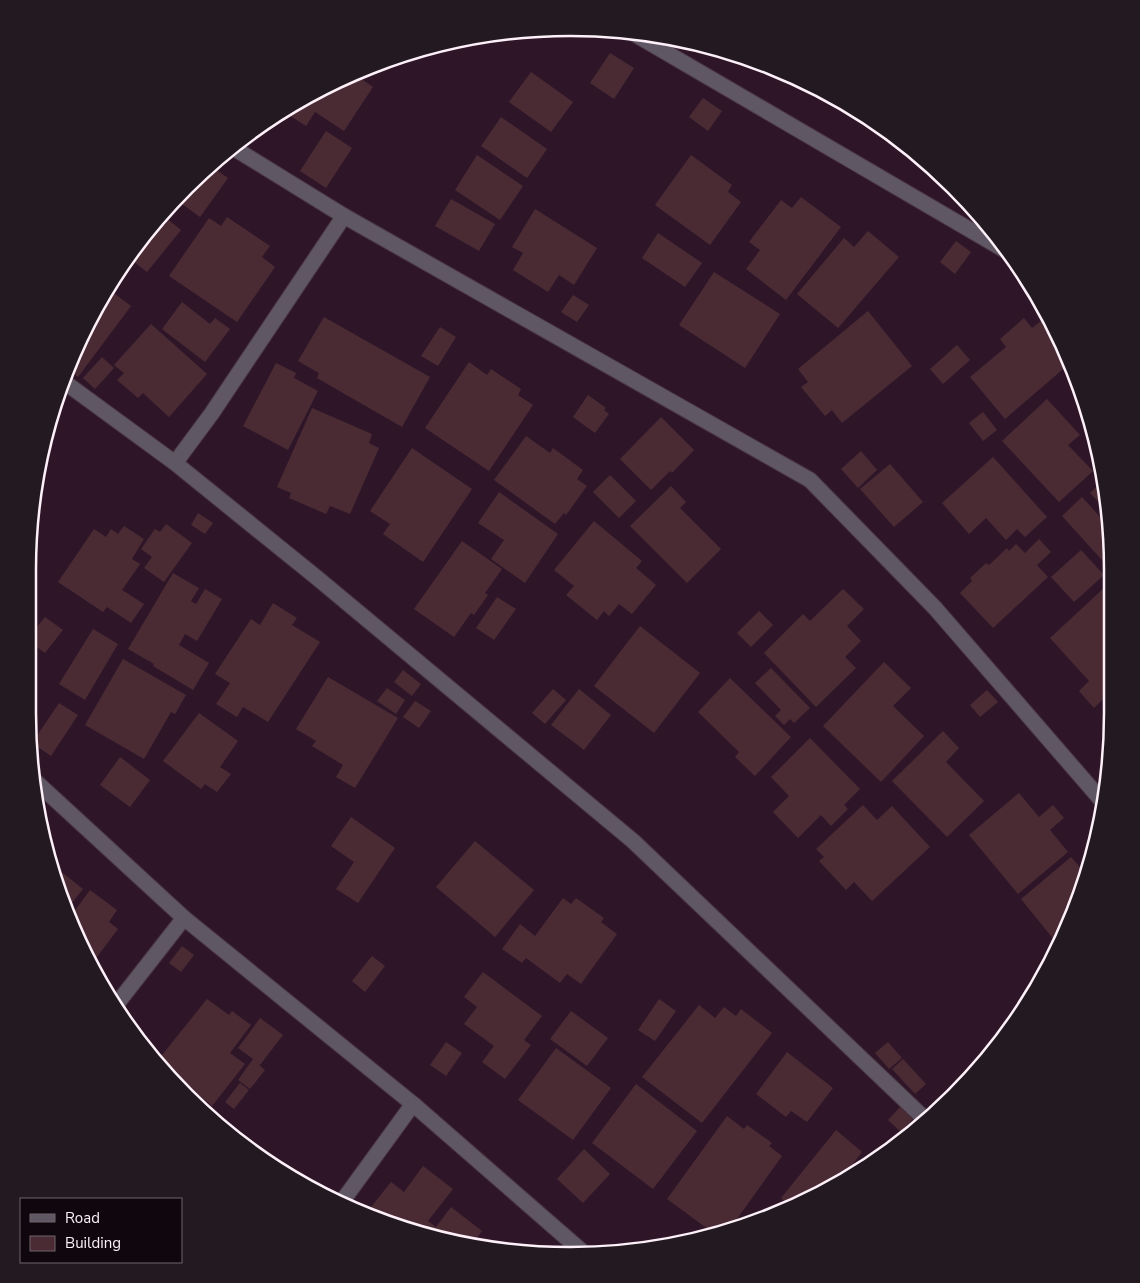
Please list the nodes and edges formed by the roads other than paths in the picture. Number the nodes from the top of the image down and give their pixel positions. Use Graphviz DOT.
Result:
graph roads {
  1 [pos="649,43"];
  2 [pos="239,152"];
  3 [pos="344,216"];
  4 [pos="990,242"];
  5 [pos="70,386"];
  6 [pos="175,463"];
  7 [pos="42,787"];
  8 [pos="1097,795"];
  9 [pos="184,918"];
  10 [pos="120,1000"];
  11 [pos="413,1104"];
  12 [pos="921,1115"];
  13 [pos="345,1197"];
  14 [pos="577,1247"];
  1 -- 4 [label="street"];
  2 -- 3 [label="street"];
  3 -- 6 [label="street"];
  3 -- 8 [label="street"];
  5 -- 6 [label="street"];
  6 -- 12 [label="street"];
  7 -- 9 [label="street"];
  9 -- 10 [label="street"];
  9 -- 11 [label="street"];
  11 -- 13 [label="street"];
  11 -- 14 [label="street"];
}
